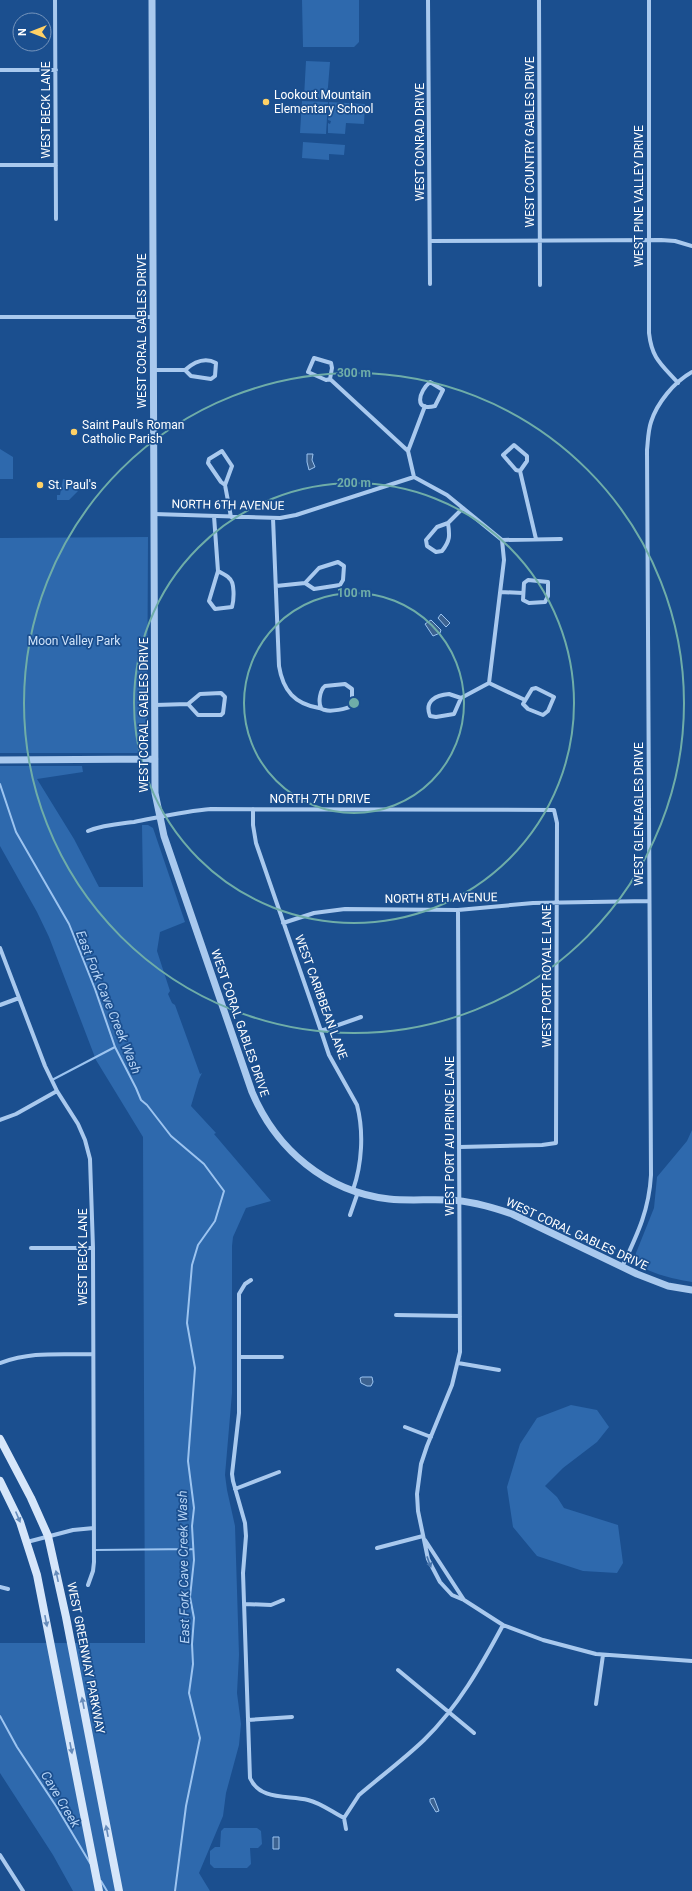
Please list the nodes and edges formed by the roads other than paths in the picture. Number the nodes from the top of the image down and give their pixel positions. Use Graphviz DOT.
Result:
graph roads {
  1 [pos="55,0"];
  2 [pos="152,0"];
  3 [pos="428,0"];
  4 [pos="539,0"];
  5 [pos="649,0"];
  6 [pos="0,70"];
  7 [pos="56,70"];
  8 [pos="0,165"];
  9 [pos="56,165"];
  10 [pos="56,219"];
  11 [pos="540,240"];
  12 [pos="649,240"];
  13 [pos="430,241"];
  14 [pos="692,246"];
  15 [pos="430,284"];
  16 [pos="540,285"];
  17 [pos="0,317"];
  18 [pos="152,317"];
  19 [pos="153,370"];
  20 [pos="185,370"];
  21 [pos="692,372"];
  22 [pos="330,379"];
  23 [pos="678,383"];
  24 [pos="426,406"];
  25 [pos="408,451"];
  26 [pos="520,471"];
  27 [pos="414,477"];
  28 [pos="225,485"];
  29 [pos="464,508"];
  30 [pos="154,514"];
  31 [pos="214,516"];
  32 [pos="231,517"];
  33 [pos="273,518"];
  34 [pos="448,523"];
  35 [pos="536,539"];
  36 [pos="561,539"];
  37 [pos="502,540"];
  38 [pos="218,571"];
  39 [pos="305,584"];
  40 [pos="276,586"];
  41 [pos="500,592"];
  42 [pos="523,593"];
  43 [pos="489,683"];
  44 [pos="461,698"];
  45 [pos="525,700"];
  46 [pos="188,704"];
  47 [pos="155,705"];
  48 [pos="320,708"];
  49 [pos="155,759"];
  50 [pos="2,760"];
  51 [pos="253,809"];
  52 [pos="554,810"];
  53 [pos="159,816"];
  54 [pos="88,831"];
  55 [pos="649,901"];
  56 [pos="557,902"];
  57 [pos="458,910"];
  58 [pos="283,923"];
  59 [pos="0,948"];
  60 [pos="19,998"];
  61 [pos="0,1005"];
  62 [pos="361,1017"];
  63 [pos="321,1031"];
  64 [pos="57,1091"];
  65 [pos="0,1120"];
  66 [pos="460,1146"];
  67 [pos="356,1191"];
  68 [pos="460,1201"];
  69 [pos="350,1214"];
  70 [pos="31,1248"];
  71 [pos="93,1248"];
  72 [pos="622,1266"];
  73 [pos="251,1280"];
  74 [pos="692,1290"];
  75 [pos="396,1315"];
  76 [pos="460,1316"];
  77 [pos="93,1354"];
  78 [pos="240,1357"];
  79 [pos="282,1357"];
  80 [pos="458,1362"];
  81 [pos="0,1364"];
  82 [pos="499,1370"];
  83 [pos="405,1427"];
  84 [pos="431,1436"];
  85 [pos="0,1439"];
  86 [pos="279,1472"];
  87 [pos="0,1481"];
  88 [pos="235,1489"];
  89 [pos="94,1528"];
  90 [pos="48,1536"];
  91 [pos="423,1536"];
  92 [pos="27,1542"];
  93 [pos="377,1548"];
  94 [pos="88,1585"];
  95 [pos="0,1587"];
  96 [pos="8,1588"];
  97 [pos="283,1600"];
  98 [pos="464,1600"];
  99 [pos="244,1604"];
  100 [pos="504,1625"];
  101 [pos="603,1655"];
  102 [pos="692,1661"];
  103 [pos="398,1670"];
  104 [pos="596,1704"];
  105 [pos="449,1712"];
  106 [pos="292,1717"];
  107 [pos="248,1720"];
  108 [pos="474,1733"];
  109 [pos="344,1818"];
  110 [pos="346,1829"];
  111 [pos="0,1855"];
  112 [pos="23,1891"];
  113 [pos="99,1891"];
  114 [pos="119,1891"];
  1 -- 7 [label="street, WEST BECK LANE"];
  2 -- 18 [label="street, WEST CORAL GABLES DRIVE"];
  3 -- 13 [label="street, WEST CONRAD DRIVE"];
  4 -- 11 [label="street, WEST COUNTRY GABLES DRIVE"];
  5 -- 12 [label="street, WEST PINE VALLEY DRIVE"];
  6 -- 7 [label="street"];
  7 -- 9 [label="street, WEST BECK LANE"];
  8 -- 9 [label="street"];
  9 -- 10 [label="street, WEST BECK LANE"];
  11 -- 12 [label="street"];
  11 -- 13 [label="street"];
  11 -- 16 [label="street, WEST COUNTRY GABLES DRIVE"];
  12 -- 14 [label="street"];
  12 -- 23 [label="street, WEST PINE VALLEY DRIVE"];
  13 -- 15 [label="street, WEST CONRAD DRIVE"];
  17 -- 18 [label="street"];
  18 -- 19 [label="street, WEST CORAL GABLES DRIVE"];
  19 -- 20 [label="street"];
  19 -- 30 [label="street, WEST CORAL GABLES DRIVE"];
  20 -- 20 [label="street"];
  21 -- 23 [label="street, WEST GLENEAGLES DRIVE"];
  22 -- 22 [label="street"];
  22 -- 25 [label="street"];
  23 -- 55 [label="street, WEST GLENEAGLES DRIVE"];
  24 -- 24 [label="street"];
  24 -- 25 [label="street"];
  25 -- 27 [label="street"];
  26 -- 26 [label="street"];
  26 -- 35 [label="street"];
  27 -- 29 [label="street"];
  27 -- 33 [label="street, NORTH 6TH AVENUE"];
  28 -- 28 [label="street"];
  28 -- 32 [label="street"];
  29 -- 34 [label="street"];
  29 -- 37 [label="street"];
  30 -- 31 [label="street, NORTH 6TH AVENUE"];
  30 -- 47 [label="street, WEST CORAL GABLES DRIVE"];
  31 -- 32 [label="street, NORTH 6TH AVENUE"];
  31 -- 38 [label="street"];
  32 -- 33 [label="street, NORTH 6TH AVENUE"];
  33 -- 40 [label="street"];
  34 -- 34 [label="street"];
  35 -- 36 [label="street"];
  35 -- 37 [label="street"];
  37 -- 41 [label="street"];
  38 -- 38 [label="street"];
  39 -- 39 [label="street"];
  39 -- 40 [label="street"];
  40 -- 48 [label="street"];
  41 -- 42 [label="street"];
  41 -- 43 [label="street"];
  42 -- 42 [label="street"];
  43 -- 44 [label="street"];
  43 -- 45 [label="street"];
  44 -- 44 [label="street"];
  45 -- 45 [label="street"];
  46 -- 46 [label="street"];
  46 -- 47 [label="street"];
  47 -- 49 [label="street, WEST CORAL GABLES DRIVE"];
  48 -- 48 [label="street"];
  49 -- 50 [label="street"];
  49 -- 53 [label="street, WEST CORAL GABLES DRIVE"];
  51 -- 52 [label="street, NORTH 7TH DRIVE"];
  51 -- 53 [label="street, NORTH 7TH DRIVE"];
  51 -- 58 [label="street, WEST CARIBBEAN LANE"];
  52 -- 56 [label="street, WEST PORT ROYALE LANE"];
  53 -- 54 [label="street, NORTH 7TH DRIVE"];
  53 -- 67 [label="street, WEST CORAL GABLES DRIVE"];
  55 -- 56 [label="street, NORTH 8TH AVENUE"];
  55 -- 72 [label="street, WEST GLENEAGLES DRIVE"];
  56 -- 57 [label="street, NORTH 8TH AVENUE"];
  56 -- 66 [label="street, WEST PORT ROYALE LANE"];
  57 -- 58 [label="street, NORTH 8TH AVENUE"];
  57 -- 66 [label="street, WEST PORT AU PRINCE LANE"];
  58 -- 63 [label="street, WEST CARIBBEAN LANE"];
  59 -- 60 [label="street, WEST BECK LANE"];
  60 -- 61 [label="street"];
  60 -- 64 [label="street, WEST BECK LANE"];
  62 -- 63 [label="street"];
  63 -- 67 [label="street, WEST CARIBBEAN LANE"];
  64 -- 65 [label="street"];
  64 -- 71 [label="street, WEST BECK LANE"];
  66 -- 68 [label="street, WEST PORT AU PRINCE LANE"];
  67 -- 68 [label="street, WEST CORAL GABLES DRIVE"];
  67 -- 69 [label="street, WEST CARIBBEAN LANE"];
  68 -- 72 [label="street, WEST CORAL GABLES DRIVE"];
  68 -- 76 [label="street, WEST PORT AU PRINCE LANE"];
  70 -- 71 [label="street"];
  71 -- 77 [label="street, WEST BECK LANE"];
  72 -- 74 [label="street, WEST CORAL GABLES DRIVE"];
  73 -- 78 [label="street"];
  75 -- 76 [label="street"];
  76 -- 80 [label="street, WEST PORT AU PRINCE LANE"];
  77 -- 81 [label="street"];
  77 -- 89 [label="street, WEST BECK LANE"];
  78 -- 79 [label="street"];
  78 -- 88 [label="street"];
  80 -- 82 [label="street"];
  80 -- 84 [label="street, WEST PORT AU PRINCE LANE"];
  83 -- 84 [label="street"];
  84 -- 91 [label="street, WEST PORT AU PRINCE LANE"];
  85 -- 90 [label="main road, WEST GREENWAY PARKWAY"];
  86 -- 88 [label="street"];
  87 -- 92 [label="main road, one-way"];
  88 -- 99 [label="street"];
  89 -- 90 [label="street"];
  89 -- 94 [label="street, WEST BECK LANE"];
  90 -- 92 [label="street"];
  114 -- 90 [label="main road, WEST GREENWAY PARKWAY, one-way"];
  91 -- 93 [label="street"];
  91 -- 98 [label="street, WEST PORT AU PRINCE LANE"];
  91 -- 98 [label="street, WEST PORT AU PRINCE LANE, one-way"];
  92 -- 113 [label="main road, one-way"];
  95 -- 96 [label="street"];
  97 -- 99 [label="street"];
  98 -- 100 [label="street, WEST PORT AU PRINCE LANE"];
  99 -- 107 [label="street"];
  100 -- 101 [label="street, WEST PORT AU PRINCE LANE"];
  100 -- 105 [label="street"];
  101 -- 102 [label="street, WEST PORT AU PRINCE LANE"];
  101 -- 104 [label="street"];
  103 -- 105 [label="street"];
  105 -- 108 [label="street"];
  105 -- 109 [label="street"];
  106 -- 107 [label="street"];
  107 -- 109 [label="street"];
  109 -- 110 [label="street"];
  111 -- 112 [label="street"];
}
